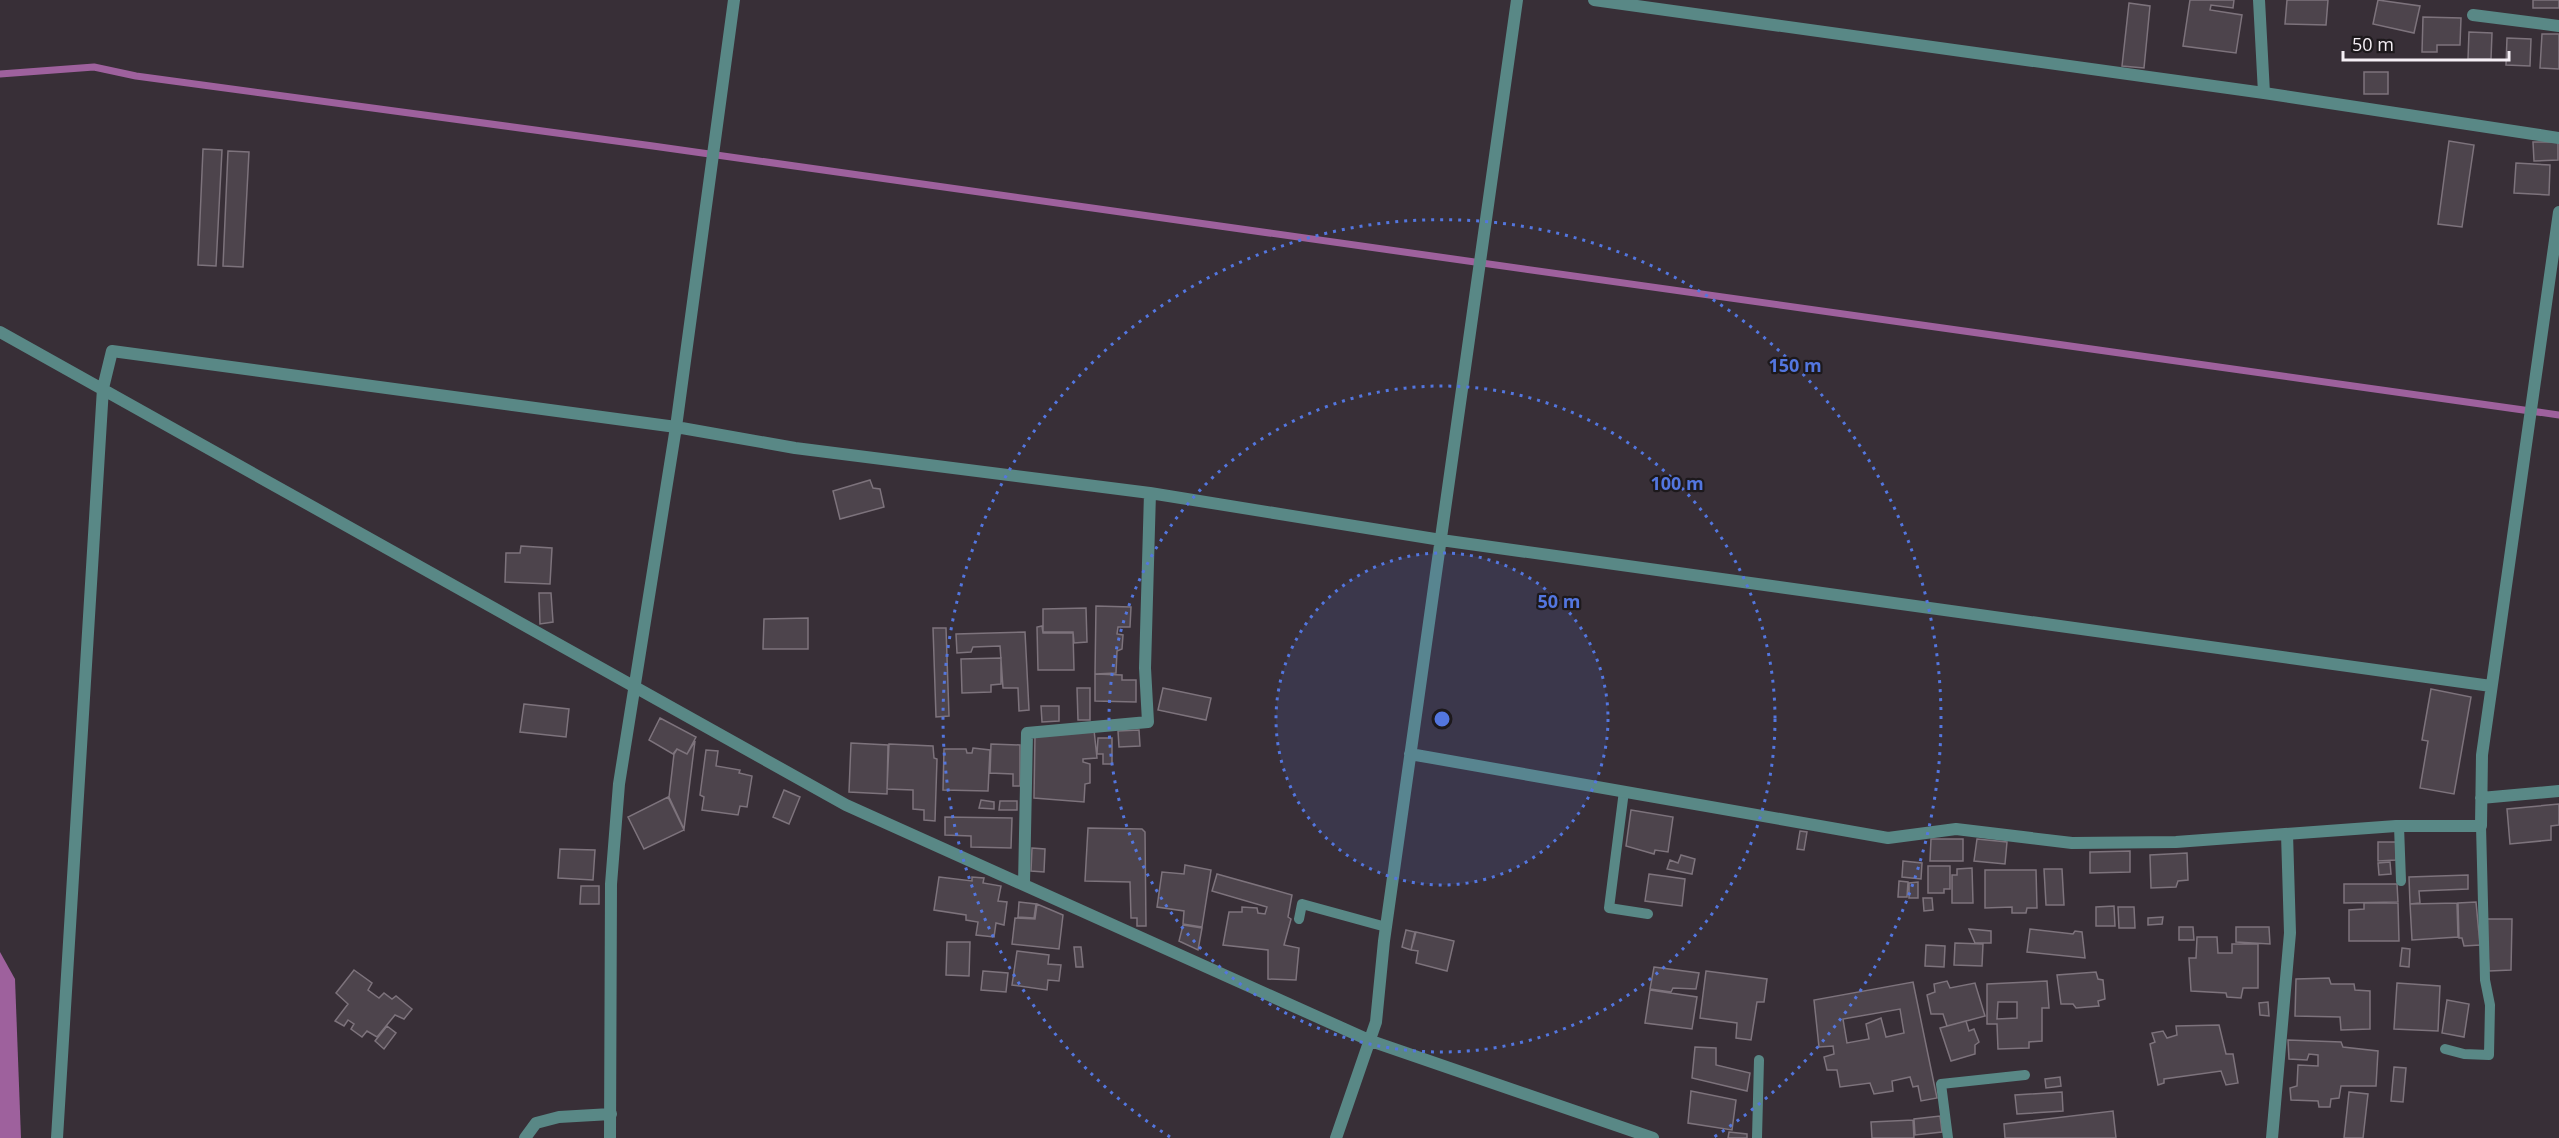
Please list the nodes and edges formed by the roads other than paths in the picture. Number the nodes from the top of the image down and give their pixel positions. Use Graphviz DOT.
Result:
graph roads {
  1 [pos="734,0"];
  2 [pos="1517,0"];
  3 [pos="1594,0"];
  4 [pos="2259,0"];
  5 [pos="2473,15"];
  6 [pos="2559,26"];
  7 [pos="2264,93"];
  8 [pos="2559,138"];
  9 [pos="2559,212"];
  10 [pos="0,332"];
  11 [pos="103,388"];
  12 [pos="676,427"];
  13 [pos="1150,494"];
  14 [pos="1441,540"];
  15 [pos="2491,686"];
  16 [pos="636,687"];
  17 [pos="1410,754"];
  18 [pos="1624,791"];
  19 [pos="2559,791"];
  20 [pos="2481,798"];
  21 [pos="2399,826"];
  22 [pos="2481,826"];
  23 [pos="2287,834"];
  24 [pos="2401,881"];
  25 [pos="1024,884"];
  26 [pos="1648,914"];
  27 [pos="1299,919"];
  28 [pos="1386,927"];
  29 [pos="1371,1041"];
  30 [pos="2445,1049"];
  31 [pos="1759,1060"];
  32 [pos="2025,1075"];
  33 [pos="611,1114"];
  34 [pos="57,1138"];
  35 [pos="525,1138"];
  36 [pos="610,1138"];
  37 [pos="1336,1138"];
  38 [pos="1653,1138"];
  39 [pos="1757,1138"];
  40 [pos="1948,1138"];
  41 [pos="2272,1138"];
  1 -- 12 [label="street"];
  2 -- 14 [label="street"];
  3 -- 7 [label="street"];
  4 -- 7 [label="street"];
  5 -- 6 [label="street"];
  7 -- 8 [label="street"];
  9 -- 15 [label="street"];
  10 -- 11 [label="street"];
  11 -- 12 [label="street"];
  11 -- 16 [label="street"];
  11 -- 34 [label="street"];
  12 -- 13 [label="street"];
  12 -- 16 [label="street"];
  13 -- 14 [label="street"];
  13 -- 25 [label="street"];
  14 -- 15 [label="street"];
  14 -- 17 [label="street"];
  15 -- 20 [label="street"];
  16 -- 25 [label="street"];
  16 -- 33 [label="street"];
  17 -- 18 [label="street"];
  17 -- 28 [label="street"];
  18 -- 23 [label="street"];
  18 -- 26 [label="lane"];
  19 -- 20 [label="street"];
  20 -- 22 [label="street"];
  21 -- 22 [label="street"];
  21 -- 23 [label="street"];
  21 -- 24 [label="lane"];
  22 -- 30 [label="lane"];
  23 -- 41 [label="street"];
  25 -- 29 [label="street"];
  27 -- 28 [label="lane"];
  28 -- 29 [label="street"];
  29 -- 37 [label="street"];
  29 -- 38 [label="street"];
  31 -- 39 [label="lane"];
  32 -- 40 [label="lane"];
  33 -- 35 [label="street"];
  33 -- 36 [label="street"];
}
